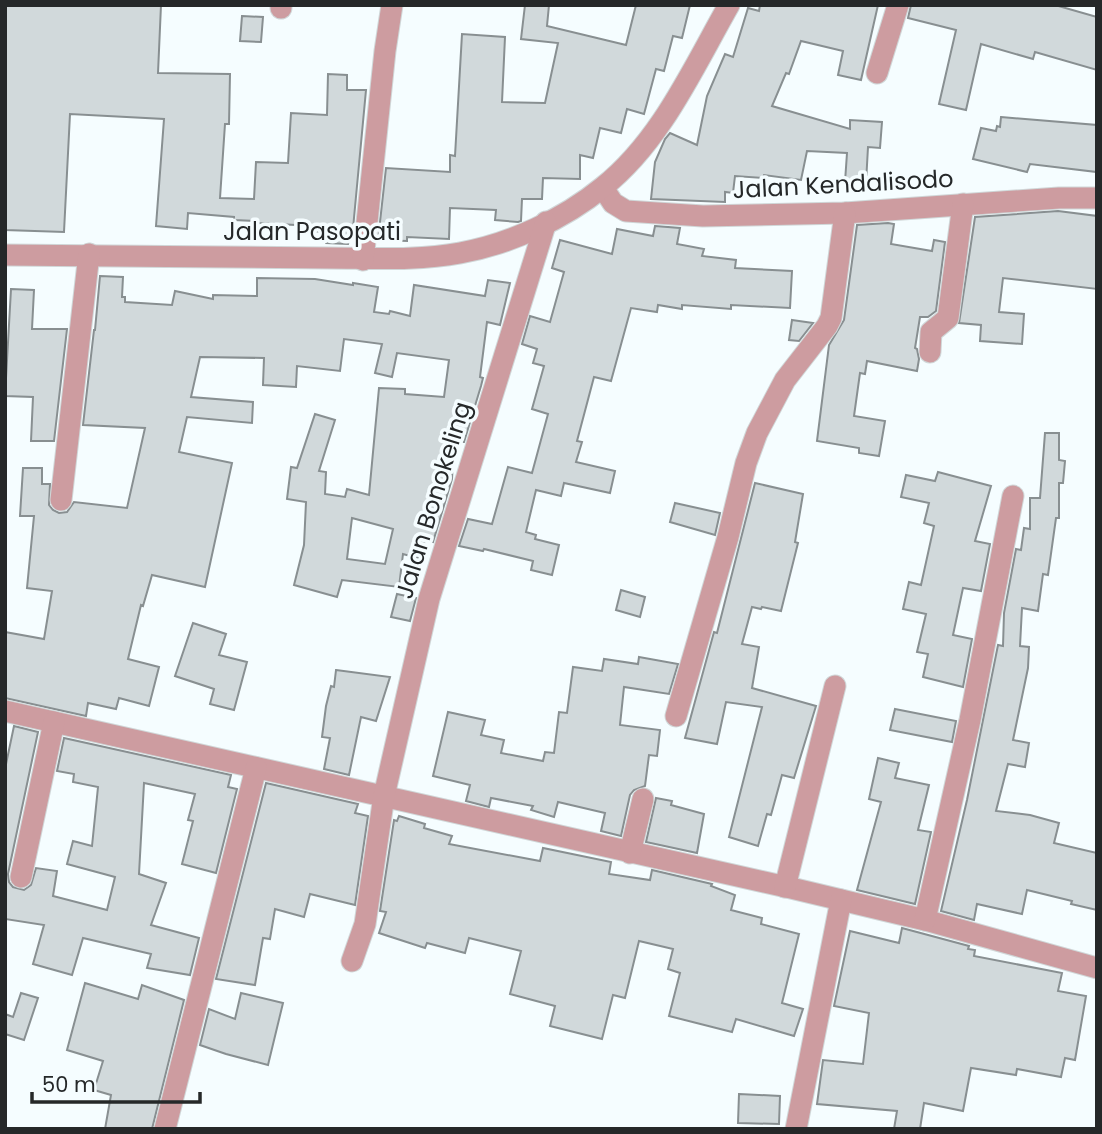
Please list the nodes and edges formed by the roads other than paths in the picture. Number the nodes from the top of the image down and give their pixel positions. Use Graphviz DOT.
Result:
graph roads {
  1 [pos="392,5"];
  2 [pos="729,5"];
  3 [pos="898,5"];
  4 [pos="877,72"];
  5 [pos="603,188"];
  6 [pos="1097,198"];
  7 [pos="963,204"];
  8 [pos="845,213"];
  9 [pos="546,222"];
  10 [pos="89,254"];
  11 [pos="5,255"];
  12 [pos="363,260"];
  13 [pos="930,352"];
  14 [pos="1013,496"];
  15 [pos="61,500"];
  16 [pos="835,686"];
  17 [pos="5,711"];
  18 [pos="676,716"];
  19 [pos="54,722"];
  20 [pos="256,768"];
  21 [pos="384,796"];
  22 [pos="643,799"];
  23 [pos="630,853"];
  24 [pos="21,877"];
  25 [pos="785,887"];
  26 [pos="841,900"];
  27 [pos="925,920"];
  28 [pos="352,961"];
  29 [pos="1097,968"];
  30 [pos="165,1129"];
  31 [pos="796,1129"];
  1 -- 12 [label="street"];
  2 -- 5 [label="street, Jalan Pasopati"];
  3 -- 4 [label="street"];
  5 -- 8 [label="street, Jalan Kendalisodo"];
  5 -- 9 [label="street, Jalan Pasopati"];
  6 -- 7 [label="street, Jalan Kendalisodo"];
  7 -- 8 [label="street, Jalan Kendalisodo"];
  7 -- 13 [label="street"];
  8 -- 18 [label="street"];
  9 -- 12 [label="street, Jalan Pasopati"];
  9 -- 21 [label="street, Jalan Bonokeling"];
  10 -- 11 [label="street, Jalan Pasopati"];
  10 -- 12 [label="street, Jalan Pasopati"];
  10 -- 15 [label="street"];
  14 -- 27 [label="street"];
  16 -- 25 [label="street"];
  17 -- 19 [label="street"];
  19 -- 20 [label="street"];
  19 -- 24 [label="street"];
  20 -- 21 [label="street"];
  20 -- 30 [label="street"];
  21 -- 23 [label="street"];
  21 -- 28 [label="street, Jalan Bonokeling"];
  22 -- 23 [label="street"];
  23 -- 25 [label="street"];
  25 -- 26 [label="street"];
  26 -- 27 [label="street"];
  26 -- 31 [label="street"];
  27 -- 29 [label="street"];
}
